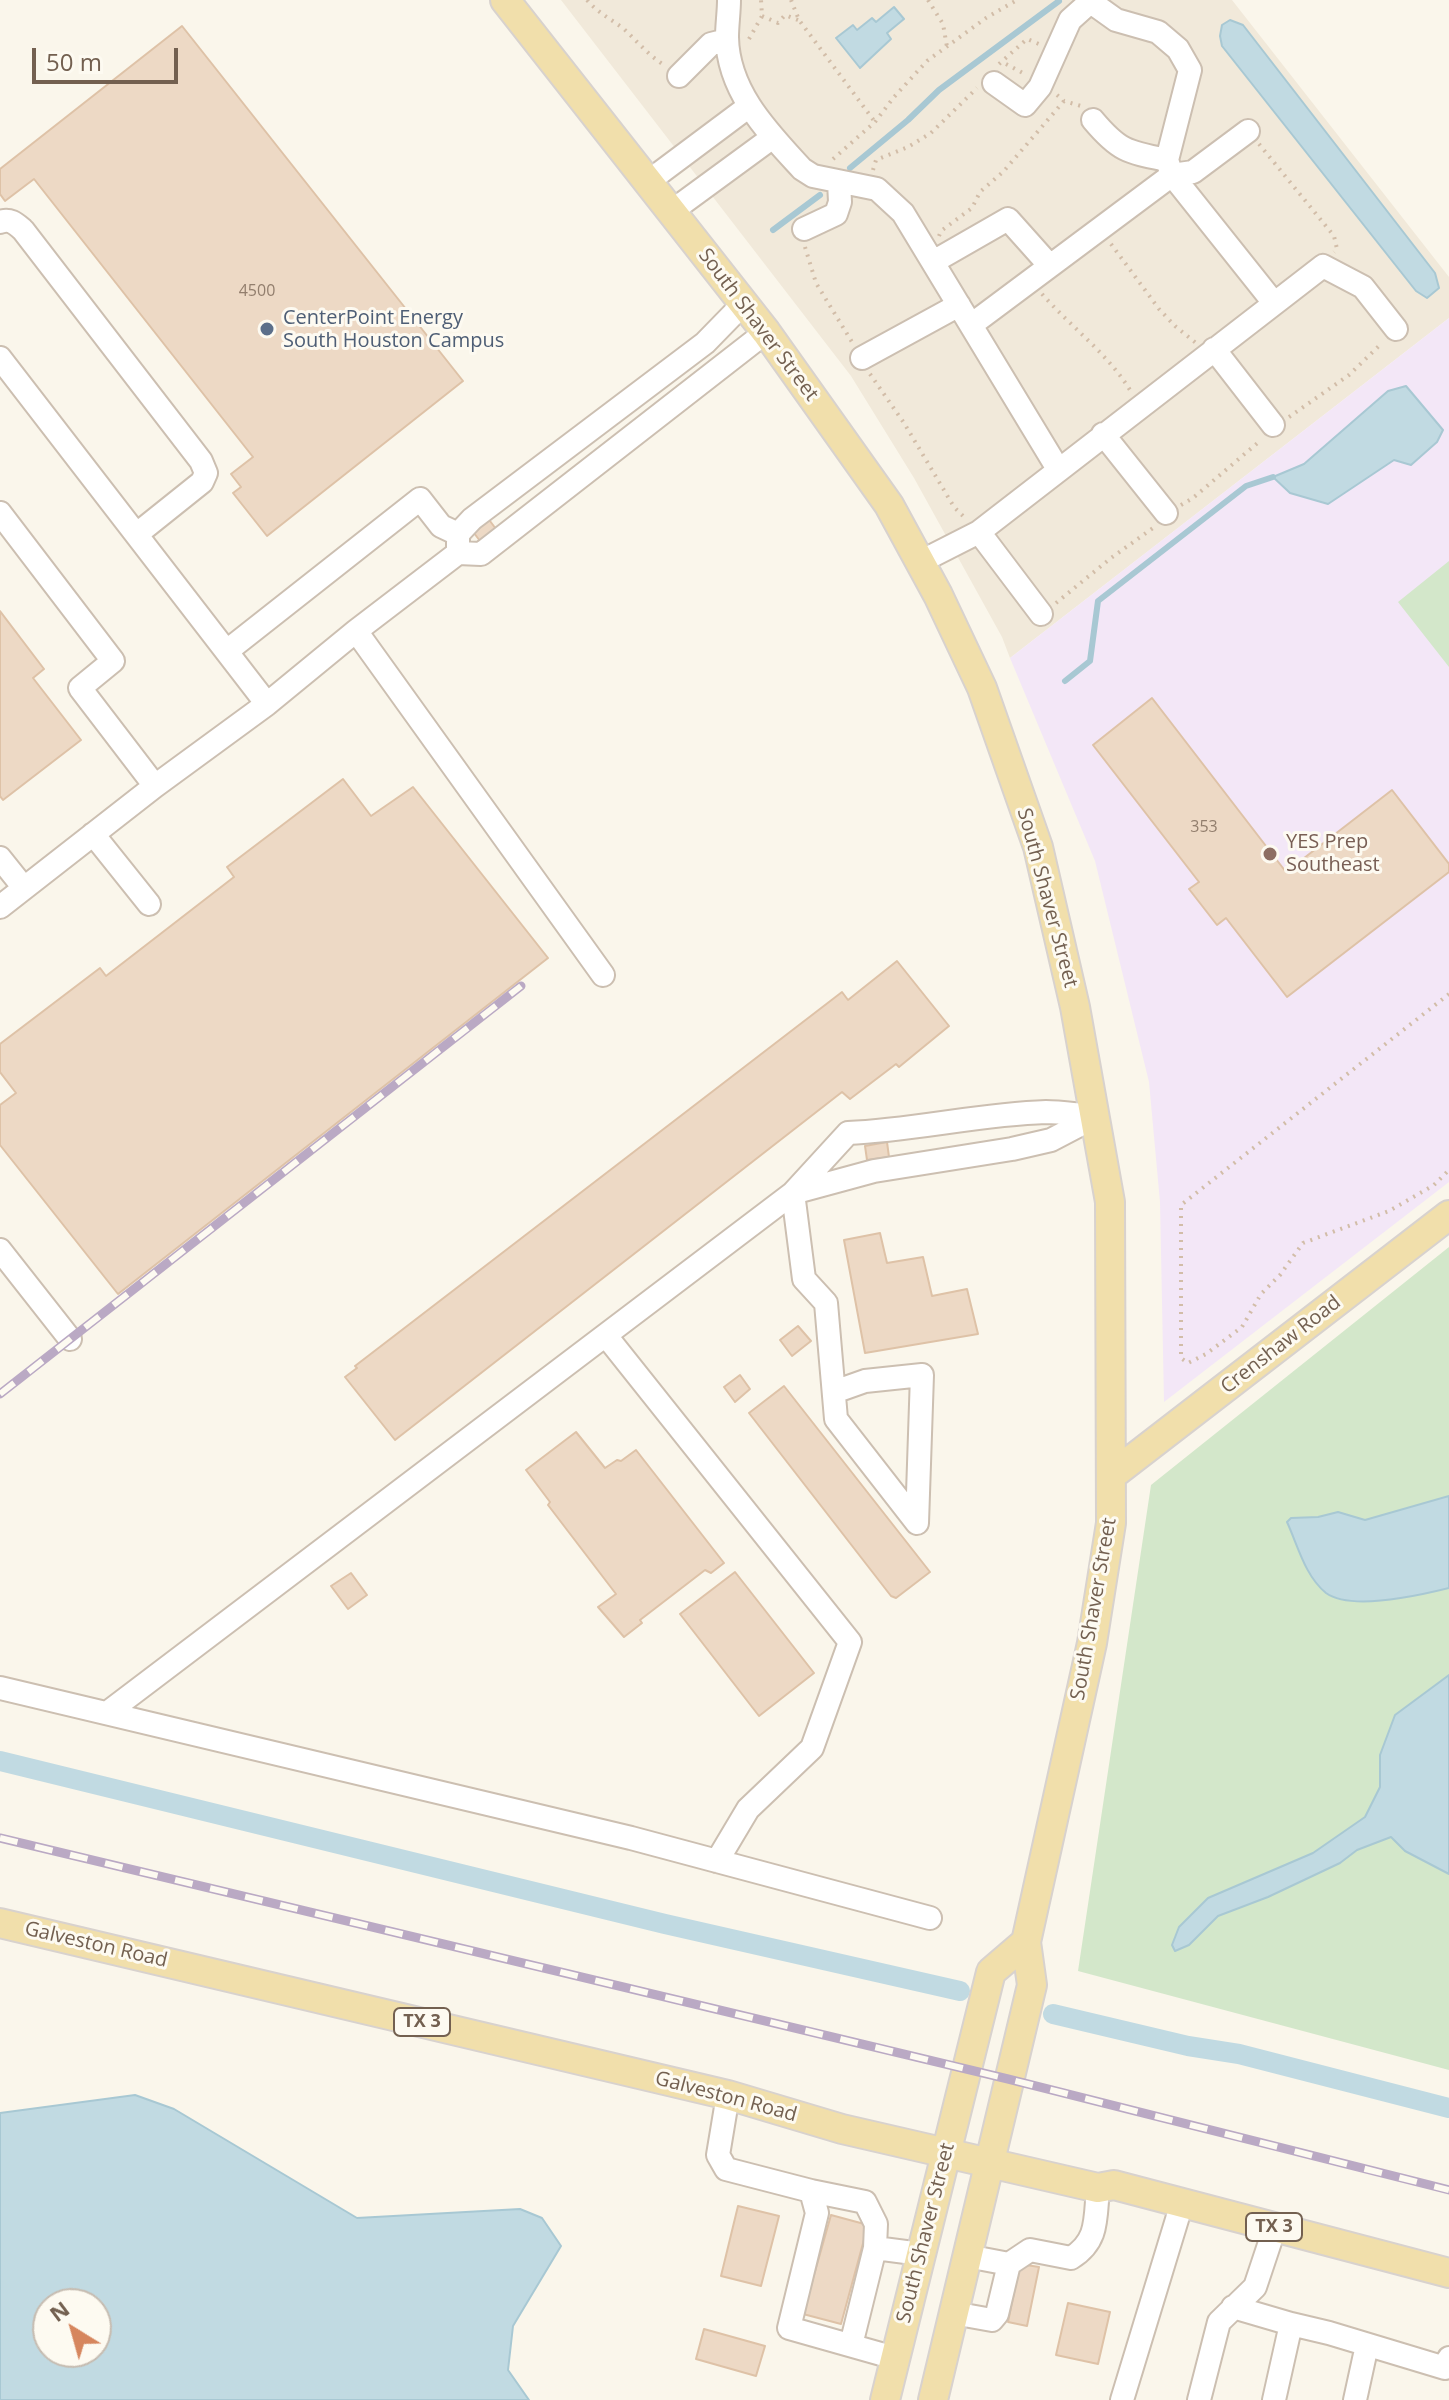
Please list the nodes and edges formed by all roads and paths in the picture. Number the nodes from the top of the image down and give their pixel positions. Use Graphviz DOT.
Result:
graph roads {
  1 [pos="505,0"];
  2 [pos="729,0"];
  3 [pos="791,0"];
  4 [pos="928,0"];
  5 [pos="1017,0"];
  6 [pos="1089,1"];
  7 [pos="762,16"];
  8 [pos="799,20"];
  9 [pos="727,40"];
  10 [pos="947,47"];
  11 [pos="1055,49"];
  12 [pos="994,73"];
  13 [pos="679,76"];
  14 [pos="1043,80"];
  15 [pos="1064,101"];
  16 [pos="748,107"];
  17 [pos="1093,120"];
  18 [pos="875,122"];
  19 [pos="1248,131"];
  20 [pos="773,137"];
  21 [pos="1169,168"];
  22 [pos="813,176"];
  23 [pos="649,181"];
  24 [pos="839,182"];
  25 [pos="868,187"];
  26 [pos="672,211"];
  27 [pos="0,222"];
  28 [pos="804,229"];
  29 [pos="1100,229"];
  30 [pos="933,262"];
  31 [pos="1050,266"];
  32 [pos="1323,266"];
  33 [pos="1031,281"];
  34 [pos="744,303"];
  35 [pos="1274,303"];
  36 [pos="959,305"];
  37 [pos="971,325"];
  38 [pos="1396,329"];
  39 [pos="766,332"];
  40 [pos="1209,352"];
  41 [pos="0,358"];
  42 [pos="862,358"];
  43 [pos="656,381"];
  44 [pos="674,404"];
  45 [pos="1140,406"];
  46 [pos="1273,425"];
  47 [pos="1103,434"];
  48 [pos="1058,469"];
  49 [pos="0,513"];
  50 [pos="1166,513"];
  51 [pos="979,532"];
  52 [pos="137,534"];
  53 [pos="458,544"];
  54 [pos="920,562"];
  55 [pos="1041,614"];
  56 [pos="356,631"];
  57 [pos="227,651"];
  58 [pos="267,704"];
  59 [pos="155,786"];
  60 [pos="93,834"];
  61 [pos="0,858"];
  62 [pos="24,888"];
  63 [pos="149,904"];
  64 [pos="0,907"];
  65 [pos="603,975"];
  66 [pos="1449,994"];
  67 [pos="1005,1114"];
  68 [pos="1096,1116"];
  69 [pos="909,1129"];
  70 [pos="1012,1149"];
  71 [pos="917,1164"];
  72 [pos="1449,1170"];
  73 [pos="793,1193"];
  74 [pos="1449,1215"];
  75 [pos="0,1250"];
  76 [pos="607,1337"];
  77 [pos="70,1339"];
  78 [pos="834,1392"];
  79 [pos="1112,1475"];
  80 [pos="0,1688"];
  81 [pos="107,1713"];
  82 [pos="717,1861"];
  83 [pos="930,1918"];
  84 [pos="0,1923"];
  85 [pos="1026,1942"];
  86 [pos="728,2095"];
  87 [pos="946,2153"];
  88 [pos="988,2163"];
  89 [pos="1098,2188"];
  90 [pos="811,2191"];
  91 [pos="1182,2203"];
  92 [pos="1275,2227"];
  93 [pos="875,2248"];
  94 [pos="921,2254"];
  95 [pos="967,2256"];
  96 [pos="1009,2264"];
  97 [pos="1449,2273"];
  98 [pos="1233,2307"];
  99 [pos="953,2313"];
  100 [pos="1291,2324"];
  101 [pos="851,2345"];
  102 [pos="1367,2345"];
  103 [pos="895,2358"];
  104 [pos="1448,2365"];
  105 [pos="885,2400"];
  106 [pos="933,2400"];
  107 [pos="1122,2400"];
  108 [pos="1199,2400"];
  109 [pos="1274,2400"];
  110 [pos="1355,2400"];
  1 -- 23 [label="main road, South Shaver Street"];
  2 -- 9 [label="lane"];
  3 -- 8 [label="path"];
  4 -- 10 [label="path"];
  5 -- 10 [label="path"];
  6 -- 11 [label="lane"];
  6 -- 21 [label="lane"];
  7 -- 8 [label="path"];
  8 -- 18 [label="path"];
  9 -- 13 [label="lane"];
  9 -- 16 [label="lane"];
  10 -- 18 [label="path"];
  11 -- 12 [label="path"];
  11 -- 14 [label="lane"];
  12 -- 14 [label="path"];
  12 -- 14 [label="lane"];
  12 -- 25 [label="path"];
  15 -- 30 [label="path"];
  16 -- 20 [label="lane"];
  16 -- 23 [label="lane"];
  17 -- 21 [label="lane"];
  18 -- 22 [label="path"];
  19 -- 21 [label="lane"];
  19 -- 32 [label="path"];
  20 -- 22 [label="lane"];
  20 -- 26 [label="lane"];
  21 -- 29 [label="lane"];
  21 -- 35 [label="lane"];
  22 -- 24 [label="lane"];
  23 -- 26 [label="main road, South Shaver Street"];
  24 -- 25 [label="lane"];
  24 -- 28 [label="lane"];
  25 -- 30 [label="lane"];
  26 -- 34 [label="main road, South Shaver Street"];
  27 -- 52 [label="lane"];
  28 -- 42 [label="path"];
  29 -- 31 [label="lane"];
  29 -- 40 [label="path"];
  30 -- 31 [label="lane"];
  30 -- 36 [label="lane"];
  31 -- 33 [label="lane"];
  32 -- 35 [label="lane"];
  32 -- 38 [label="lane"];
  33 -- 37 [label="lane"];
  33 -- 45 [label="path"];
  34 -- 39 [label="main road, South Shaver Street"];
  34 -- 43 [label="lane"];
  35 -- 40 [label="lane"];
  36 -- 37 [label="lane"];
  36 -- 42 [label="lane"];
  37 -- 48 [label="lane"];
  38 -- 46 [label="path"];
  39 -- 44 [label="lane"];
  39 -- 54 [label="main road, South Shaver Street"];
  40 -- 45 [label="lane"];
  40 -- 46 [label="lane"];
  41 -- 52 [label="lane"];
  42 -- 51 [label="path"];
  43 -- 44 [label="lane"];
  43 -- 53 [label="lane"];
  44 -- 53 [label="lane"];
  45 -- 47 [label="lane"];
  46 -- 50 [label="path"];
  47 -- 48 [label="lane"];
  47 -- 50 [label="lane"];
  48 -- 51 [label="lane"];
  49 -- 59 [label="lane"];
  50 -- 55 [label="path"];
  51 -- 54 [label="lane"];
  51 -- 55 [label="lane"];
  52 -- 57 [label="lane"];
  53 -- 56 [label="lane"];
  53 -- 57 [label="lane"];
  54 -- 68 [label="main road, South Shaver Street"];
  56 -- 58 [label="lane"];
  56 -- 65 [label="lane"];
  57 -- 58 [label="lane"];
  58 -- 59 [label="lane"];
  59 -- 60 [label="lane"];
  60 -- 62 [label="lane"];
  60 -- 63 [label="lane"];
  61 -- 62 [label="lane"];
  62 -- 64 [label="lane"];
  66 -- 72 [label="path"];
  67 -- 68 [label="lane"];
  67 -- 69 [label="lane"];
  67 -- 70 [label="lane"];
  68 -- 70 [label="lane"];
  68 -- 79 [label="main road, South Shaver Street"];
  69 -- 71 [label="lane"];
  69 -- 73 [label="lane"];
  70 -- 71 [label="lane"];
  71 -- 73 [label="lane"];
  73 -- 76 [label="lane"];
  73 -- 78 [label="lane"];
  74 -- 79 [label="main road, Crenshaw Road"];
  75 -- 77 [label="lane"];
  76 -- 81 [label="lane"];
  76 -- 82 [label="lane"];
  78 -- 78 [label="lane"];
  79 -- 85 [label="main road, South Shaver Street"];
  80 -- 81 [label="lane"];
  81 -- 82 [label="lane"];
  82 -- 83 [label="lane"];
  84 -- 86 [label="main road, Galveston Road / TX 3"];
  85 -- 87 [label="main road, South Shaver Street"];
  85 -- 88 [label="main road, South Shaver Street"];
  86 -- 87 [label="main road, Galveston Road / TX 3"];
  86 -- 90 [label="lane"];
  87 -- 88 [label="main road, Galveston Road / TX 3"];
  87 -- 94 [label="main road, South Shaver Street"];
  88 -- 89 [label="main road, Galveston Road / TX 3"];
  88 -- 95 [label="main road, South Shaver Street"];
  89 -- 91 [label="main road, Galveston Road / TX 3"];
  89 -- 96 [label="lane"];
  90 -- 93 [label="lane"];
  90 -- 101 [label="lane"];
  91 -- 92 [label="main road, Galveston Road / TX 3"];
  91 -- 107 [label="lane"];
  92 -- 97 [label="main road, Galveston Road / TX 3"];
  92 -- 98 [label="lane"];
  93 -- 94 [label="lane"];
  93 -- 101 [label="lane"];
  94 -- 103 [label="main road, South Shaver Street"];
  95 -- 96 [label="lane"];
  95 -- 99 [label="main road, South Shaver Street"];
  96 -- 99 [label="lane"];
  98 -- 100 [label="lane"];
  98 -- 108 [label="lane"];
  99 -- 106 [label="main road, South Shaver Street"];
  100 -- 102 [label="lane"];
  100 -- 109 [label="lane"];
  101 -- 103 [label="lane"];
  102 -- 104 [label="lane"];
  102 -- 110 [label="lane"];
  103 -- 105 [label="main road, South Shaver Street"];
}
